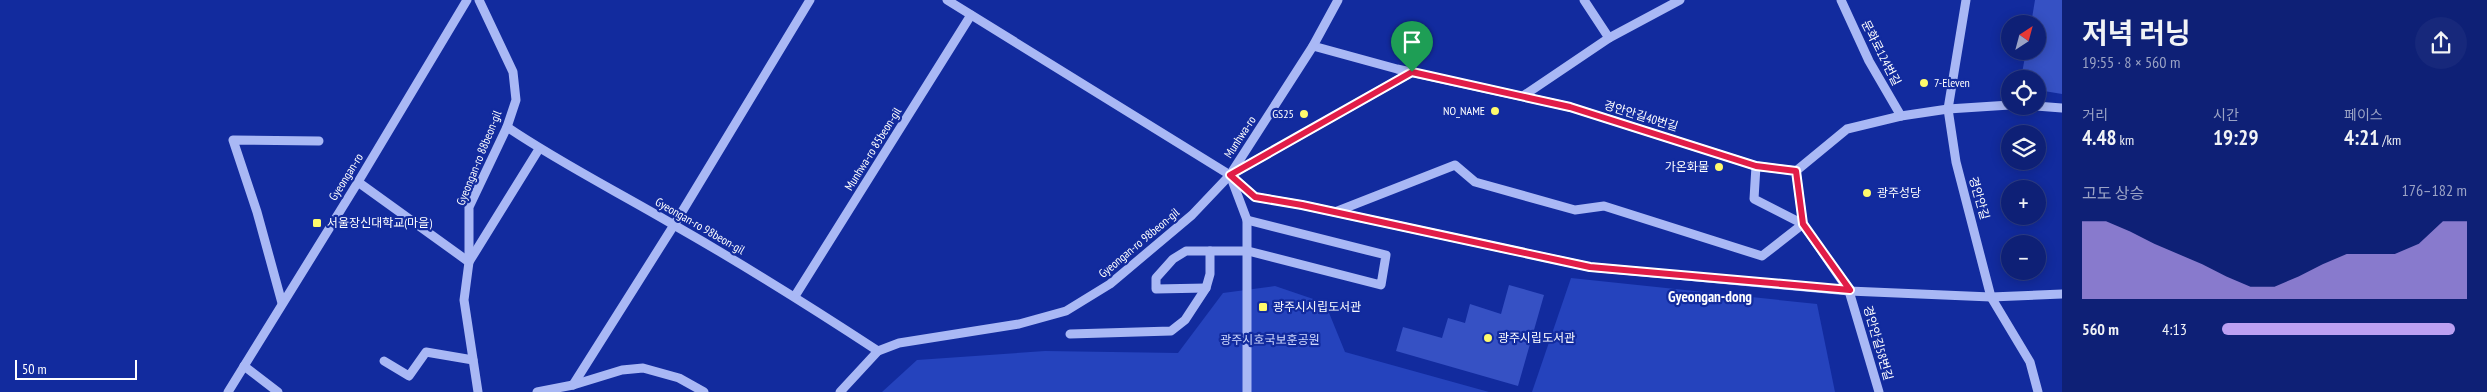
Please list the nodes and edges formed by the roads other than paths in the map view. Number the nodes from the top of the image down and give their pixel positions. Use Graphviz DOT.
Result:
graph roads {
  1 [pos="467,0"];
  2 [pos="479,0"];
  3 [pos="810,0"];
  4 [pos="947,0"];
  5 [pos="1338,0"];
  6 [pos="1584,0"];
  7 [pos="1680,0"];
  8 [pos="1841,0"];
  9 [pos="1966,0"];
  10 [pos="971,15"];
  11 [pos="1609,38"];
  12 [pos="1313,46"];
  13 [pos="1412,72"];
  14 [pos="1523,96"];
  15 [pos="2001,105"];
  16 [pos="2046,107"];
  17 [pos="2062,108"];
  18 [pos="1948,109"];
  19 [pos="1901,116"];
  20 [pos="507,127"];
  21 [pos="319,141"];
  22 [pos="539,149"];
  23 [pos="1756,166"];
  24 [pos="1796,171"];
  25 [pos="1230,175"];
  26 [pos="358,182"];
  27 [pos="1335,212"];
  28 [pos="1247,220"];
  29 [pos="674,224"];
  30 [pos="1803,224"];
  31 [pos="1210,251"];
  32 [pos="1248,251"];
  33 [pos="469,262"];
  34 [pos="1206,288"];
  35 [pos="1850,290"];
  36 [pos="2062,294"];
  37 [pos="795,296"];
  38 [pos="1991,297"];
  39 [pos="282,303"];
  40 [pos="1070,334"];
  41 [pos="878,351"];
  42 [pos="473,360"];
  43 [pos="384,361"];
  44 [pos="244,366"];
  45 [pos="573,385"];
  46 [pos="228,392"];
  47 [pos="278,392"];
  48 [pos="478,392"];
  49 [pos="537,392"];
  50 [pos="704,392"];
  51 [pos="840,392"];
  52 [pos="1247,392"];
  53 [pos="1879,392"];
  54 [pos="2038,392"];
  1 -- 26 [label="street, Gyeongan-ro"];
  2 -- 20 [label="street, Gyeongan-ro 88beon-gil"];
  3 -- 29 [label="street"];
  4 -- 10 [label="street"];
  5 -- 12 [label="street, Munhwa-ro"];
  6 -- 11 [label="street"];
  7 -- 11 [label="street"];
  8 -- 19 [label="street, 문화로124번길"];
  9 -- 18 [label="street, 경안안길"];
  10 -- 25 [label="street"];
  10 -- 37 [label="street, Munhwa-ro 85beon-gil"];
  11 -- 14 [label="street"];
  12 -- 13 [label="street, 경안안길40번길"];
  12 -- 25 [label="street, Munhwa-ro"];
  13 -- 14 [label="street, 경안안길40번길"];
  13 -- 25 [label="street"];
  14 -- 23 [label="street, 경안안길40번길"];
  15 -- 18 [label="street"];
  16 -- 17 [label="street"];
  18 -- 19 [label="street"];
  18 -- 38 [label="street, 경안안길"];
  19 -- 24 [label="street"];
  20 -- 22 [label="street, Gyeongan-ro 98beon-gil"];
  20 -- 33 [label="street, Gyeongan-ro 88beon-gil"];
  21 -- 39 [label="street"];
  22 -- 29 [label="street, Gyeongan-ro 98beon-gil"];
  22 -- 33 [label="street"];
  23 -- 24 [label="street, 경안안길40번길"];
  23 -- 30 [label="street, 경안안길58번길"];
  24 -- 30 [label="street"];
  25 -- 27 [label="street"];
  25 -- 28 [label="street, Munhwa-ro"];
  25 -- 41 [label="street, Gyeongan-ro 98beon-gil"];
  26 -- 33 [label="street"];
  26 -- 39 [label="street, Gyeongan-ro"];
  27 -- 30 [label="street"];
  27 -- 35 [label="street"];
  28 -- 32 [label="street, Munhwa-ro"];
  28 -- 32 [label="street"];
  29 -- 37 [label="street, Gyeongan-ro 98beon-gil"];
  29 -- 45 [label="street"];
  30 -- 35 [label="street, 경안안길58번길"];
  31 -- 32 [label="street"];
  31 -- 34 [label="street"];
  31 -- 34 [label="street"];
  32 -- 52 [label="street, Munhwa-ro"];
  33 -- 42 [label="street, Gyeongan-ro 88beon-gil"];
  34 -- 40 [label="street"];
  35 -- 38 [label="street"];
  35 -- 53 [label="street, 경안안길58번길"];
  36 -- 38 [label="street"];
  37 -- 41 [label="street, Gyeongan-ro 98beon-gil"];
  38 -- 54 [label="street, 경안안길"];
  39 -- 44 [label="street, Gyeongan-ro"];
  41 -- 51 [label="street, Gyeongan-ro 98beon-gil"];
  42 -- 43 [label="street"];
  42 -- 48 [label="street, Gyeongan-ro 88beon-gil"];
  44 -- 46 [label="street, Gyeongan-ro"];
  44 -- 47 [label="street"];
  45 -- 49 [label="street"];
  45 -- 50 [label="street"];
}
